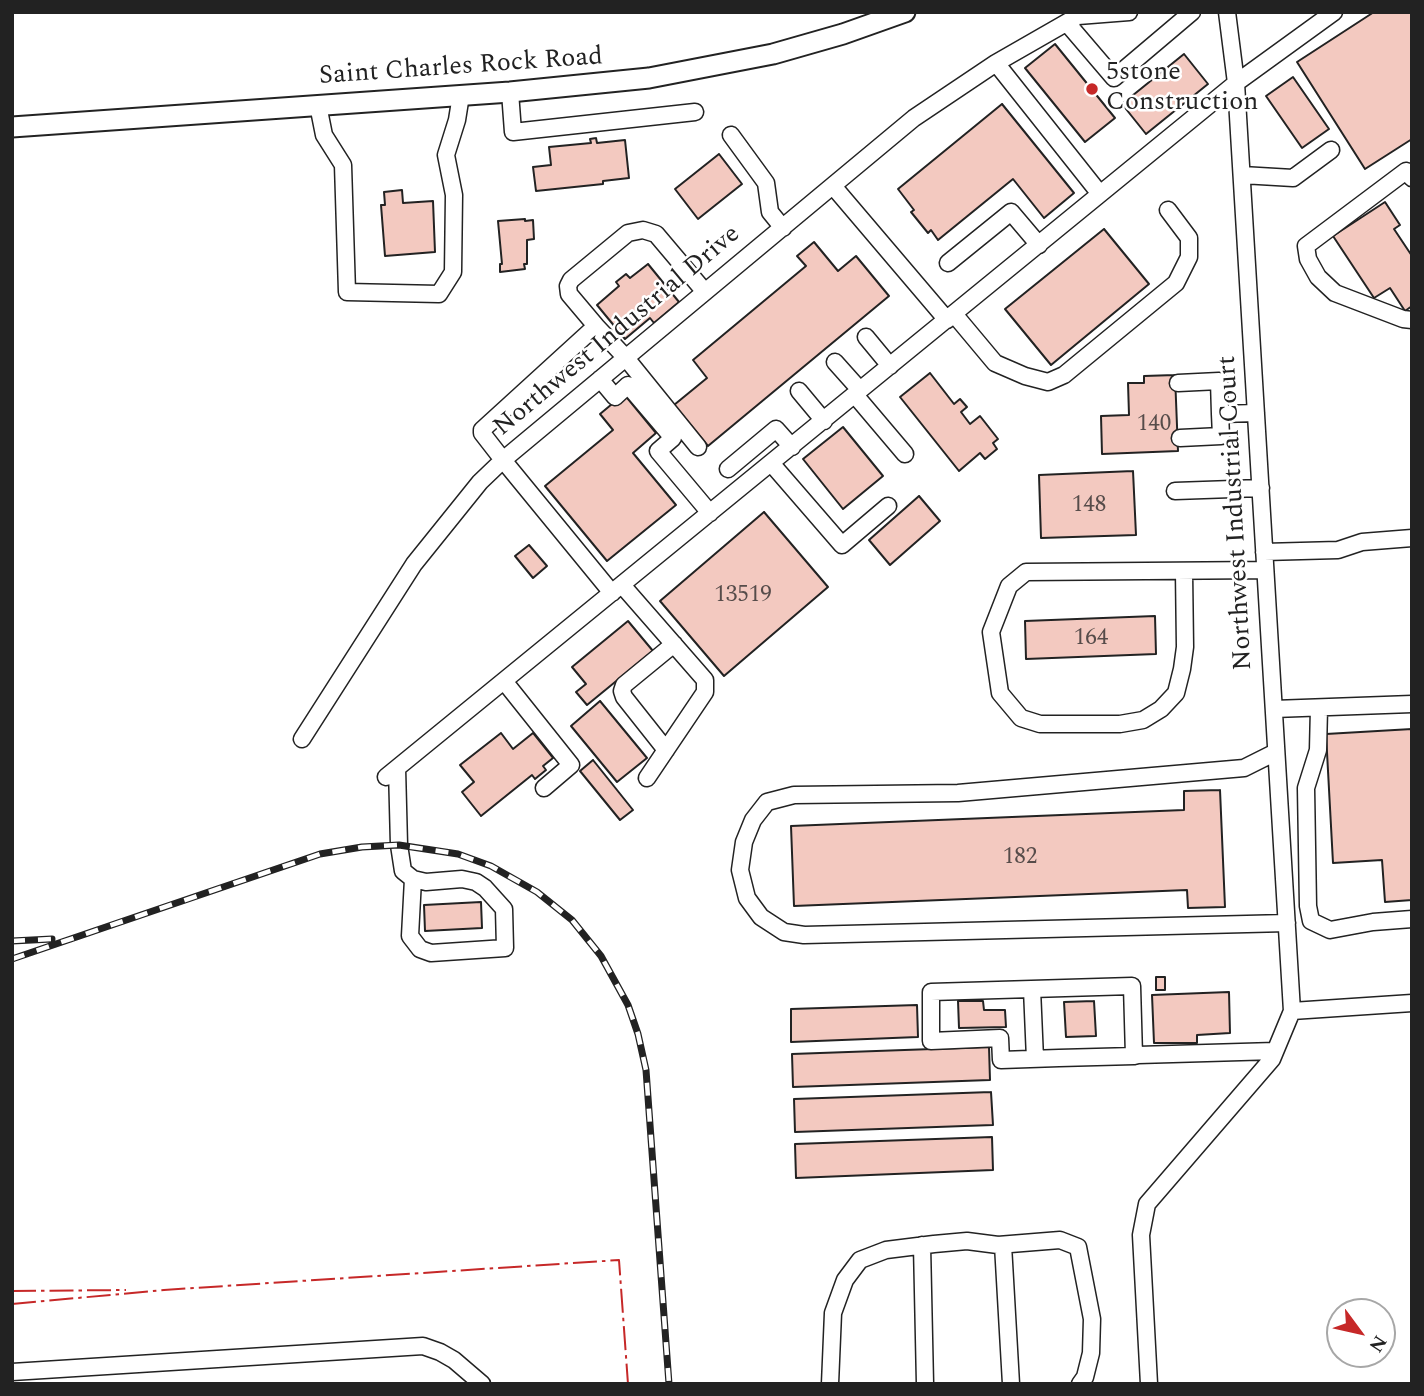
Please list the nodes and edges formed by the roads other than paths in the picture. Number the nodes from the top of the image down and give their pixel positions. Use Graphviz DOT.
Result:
graph roads {
  1 [pos="905,12"];
  2 [pos="1129,12"];
  3 [pos="1192,12"];
  4 [pos="1227,12"];
  5 [pos="1334,12"];
  6 [pos="1067,23"];
  7 [pos="996,63"];
  8 [pos="1236,83"];
  9 [pos="510,92"];
  10 [pos="461,95"];
  11 [pos="318,105"];
  12 [pos="695,111"];
  13 [pos="12,127"];
  14 [pos="731,135"];
  15 [pos="1331,150"];
  16 [pos="1242,175"];
  17 [pos="1412,178"];
  18 [pos="833,186"];
  19 [pos="1100,194"];
  20 [pos="1168,210"];
  21 [pos="783,228"];
  22 [pos="1039,244"];
  23 [pos="948,264"];
  24 [pos="705,292"];
  25 [pos="951,317"];
  26 [pos="1412,320"];
  27 [pos="596,326"];
  28 [pos="866,338"];
  29 [pos="626,358"];
  30 [pos="835,362"];
  31 [pos="890,366"];
  32 [pos="600,379"];
  33 [pos="1178,383"];
  34 [pos="799,391"];
  35 [pos="858,393"];
  36 [pos="1256,413"];
  37 [pos="1220,414"];
  38 [pos="824,421"];
  39 [pos="1180,438"];
  40 [pos="698,447"];
  41 [pos="792,447"];
  42 [pos="905,454"];
  43 [pos="503,460"];
  44 [pos="771,463"];
  45 [pos="728,469"];
  46 [pos="1261,488"];
  47 [pos="1175,491"];
  48 [pos="888,506"];
  49 [pos="710,513"];
  50 [pos="1412,538"];
  51 [pos="1264,552"];
  52 [pos="1265,570"];
  53 [pos="1184,572"];
  54 [pos="617,589"];
  55 [pos="674,645"];
  56 [pos="504,681"];
  57 [pos="1412,704"];
  58 [pos="1319,708"];
  59 [pos="1274,709"];
  60 [pos="302,739"];
  61 [pos="666,750"];
  62 [pos="1276,752"];
  63 [pos="647,778"];
  64 [pos="544,788"];
  65 [pos="412,879"];
  66 [pos="1412,919"];
  67 [pos="1287,923"];
  68 [pos="1032,989"];
  69 [pos="1412,1003"];
  70 [pos="1292,1010"];
  71 [pos="1275,1051"];
  72 [pos="1133,1056"];
  73 [pos="1035,1059"];
  74 [pos="922,1245"];
  75 [pos="1003,1245"];
  76 [pos="12,1372"];
  77 [pos="482,1384"];
  78 [pos="830,1384"];
  79 [pos="925,1384"];
  80 [pos="1012,1384"];
  81 [pos="1080,1384"];
  82 [pos="1149,1384"];
  1 -- 9 [label="main road, Saint Charles Rock Road"];
  2 -- 6 [label="street, Northwest Industrial Drive"];
  3 -- 6 [label="street"];
  4 -- 8 [label="street, Northwest Industrial Court"];
  5 -- 8 [label="street"];
  6 -- 7 [label="street, Northwest Industrial Drive"];
  7 -- 18 [label="street, Northwest Industrial Drive"];
  7 -- 19 [label="street"];
  8 -- 16 [label="street, Northwest Industrial Court"];
  8 -- 19 [label="street"];
  9 -- 10 [label="main road, Saint Charles Rock Road"];
  9 -- 12 [label="street"];
  10 -- 11 [label="main road, Saint Charles Rock Road"];
  10 -- 11 [label="street"];
  11 -- 13 [label="main road, Saint Charles Rock Road"];
  14 -- 21 [label="street"];
  15 -- 16 [label="street"];
  16 -- 36 [label="street, Northwest Industrial Court"];
  17 -- 26 [label="street"];
  18 -- 21 [label="street, Northwest Industrial Drive"];
  18 -- 25 [label="street"];
  19 -- 22 [label="street"];
  20 -- 25 [label="street"];
  21 -- 24 [label="street, Northwest Industrial Drive"];
  22 -- 23 [label="street"];
  22 -- 25 [label="street"];
  24 -- 27 [label="street"];
  24 -- 29 [label="street, Northwest Industrial Drive"];
  25 -- 31 [label="street"];
  27 -- 29 [label="street"];
  27 -- 43 [label="street"];
  28 -- 31 [label="street"];
  29 -- 32 [label="street, Northwest Industrial Drive"];
  29 -- 40 [label="street"];
  30 -- 35 [label="street"];
  31 -- 35 [label="street"];
  32 -- 43 [label="street, Northwest Industrial Drive"];
  32 -- 49 [label="street"];
  33 -- 37 [label="street"];
  34 -- 38 [label="street"];
  35 -- 38 [label="street"];
  35 -- 42 [label="street"];
  36 -- 37 [label="street"];
  36 -- 46 [label="street, Northwest Industrial Court"];
  37 -- 39 [label="street"];
  38 -- 41 [label="street"];
  41 -- 44 [label="street"];
  41 -- 45 [label="street"];
  43 -- 54 [label="street, Northwest Industrial Drive"];
  43 -- 60 [label="street"];
  44 -- 48 [label="street"];
  44 -- 49 [label="street"];
  46 -- 47 [label="street"];
  46 -- 51 [label="street, Northwest Industrial Court"];
  49 -- 54 [label="street"];
  50 -- 51 [label="street"];
  51 -- 52 [label="street, Northwest Industrial Court"];
  52 -- 53 [label="street"];
  52 -- 59 [label="street, Northwest Industrial Court"];
  53 -- 53 [label="street"];
  54 -- 55 [label="street, Northwest Industrial Drive"];
  54 -- 56 [label="street"];
  55 -- 61 [label="street, Northwest Industrial Drive"];
  55 -- 61 [label="street"];
  56 -- 64 [label="street"];
  56 -- 65 [label="street"];
  57 -- 58 [label="street"];
  58 -- 59 [label="street"];
  58 -- 66 [label="street"];
  59 -- 62 [label="street, Northwest Industrial Court"];
  61 -- 63 [label="street, Northwest Industrial Drive"];
  62 -- 67 [label="street, Northwest Industrial Court"];
  62 -- 67 [label="street"];
  65 -- 65 [label="street"];
  67 -- 70 [label="street, Northwest Industrial Court"];
  68 -- 72 [label="street"];
  68 -- 73 [label="street"];
  68 -- 73 [label="street"];
  69 -- 70 [label="street"];
  70 -- 71 [label="street, Northwest Industrial Court"];
  71 -- 72 [label="street"];
  71 -- 82 [label="street, Northwest Industrial Court"];
  72 -- 73 [label="street"];
  74 -- 75 [label="street"];
  74 -- 78 [label="street"];
  74 -- 79 [label="street"];
  75 -- 80 [label="street"];
  75 -- 81 [label="street"];
  76 -- 77 [label="street"];
}
